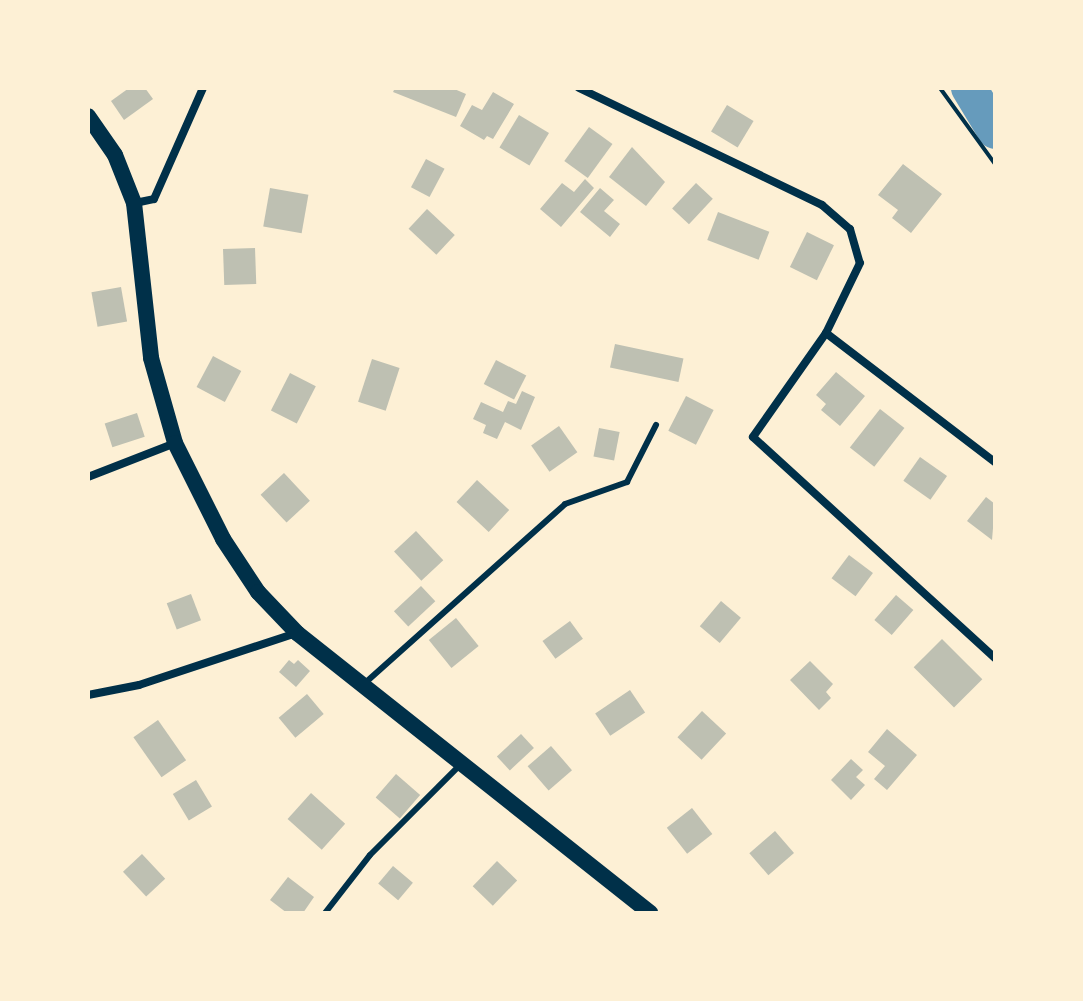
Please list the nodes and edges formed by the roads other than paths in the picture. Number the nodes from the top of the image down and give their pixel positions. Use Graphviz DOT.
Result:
graph roads {
  1 [pos="203,88"];
  2 [pos="579,88"];
  3 [pos="88,116"];
  4 [pos="134,203"];
  5 [pos="826,333"];
  6 [pos="656,425"];
  7 [pos="175,443"];
  8 [pos="995,462"];
  9 [pos="88,477"];
  10 [pos="297,633"];
  11 [pos="995,658"];
  12 [pos="365,683"];
  13 [pos="88,695"];
  14 [pos="464,761"];
  15 [pos="325,913"];
  16 [pos="650,913"];
  1 -- 4 [label="street"];
  2 -- 5 [label="street"];
  3 -- 4 [label="main road"];
  4 -- 7 [label="main road"];
  5 -- 8 [label="street"];
  5 -- 11 [label="street"];
  6 -- 12 [label="lane"];
  7 -- 9 [label="street"];
  7 -- 10 [label="main road"];
  10 -- 12 [label="main road"];
  10 -- 13 [label="street"];
  12 -- 14 [label="main road"];
  14 -- 15 [label="lane"];
  14 -- 16 [label="main road"];
}
